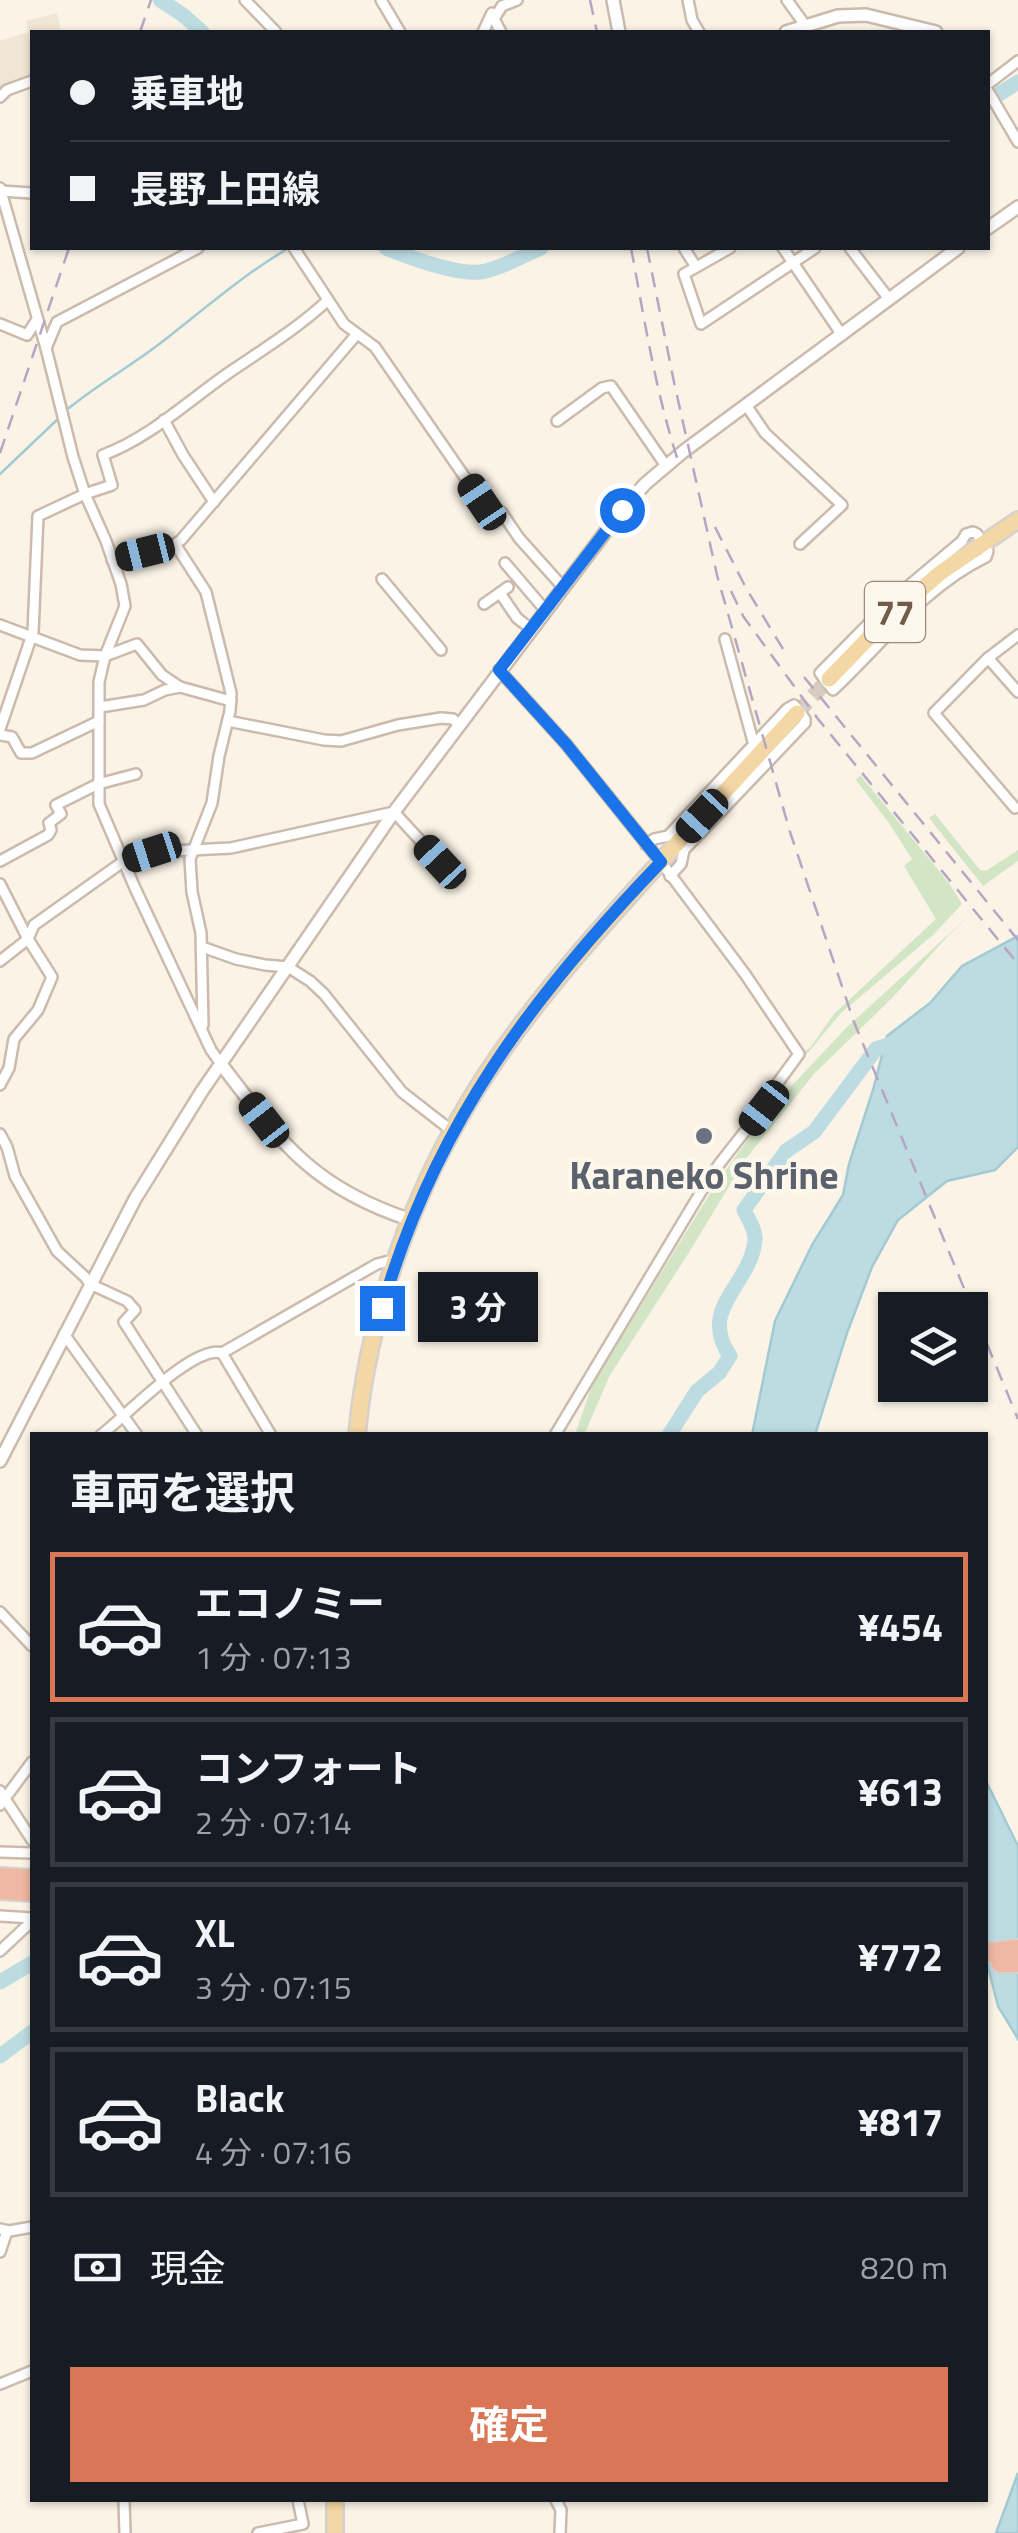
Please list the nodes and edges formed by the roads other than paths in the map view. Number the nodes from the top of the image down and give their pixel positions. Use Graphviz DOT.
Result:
graph roads {
  1 [pos="246,0"];
  2 [pos="381,0"];
  3 [pos="517,0"];
  4 [pos="614,0"];
  5 [pos="688,0"];
  6 [pos="786,0"];
  7 [pos="864,0"];
  8 [pos="497,10"];
  9 [pos="866,14"];
  10 [pos="805,25"];
  11 [pos="275,30"];
  12 [pos="399,30"];
  13 [pos="484,30"];
  14 [pos="619,30"];
  15 [pos="695,30"];
  16 [pos="791,30"];
  17 [pos="914,30"];
  18 [pos="1018,60"];
  19 [pos="30,82"];
  20 [pos="990,85"];
  21 [pos="990,91"];
  22 [pos="0,97"];
  23 [pos="1000,110"];
  24 [pos="990,116"];
  25 [pos="1018,142"];
  26 [pos="1,190"];
  27 [pos="30,193"];
  28 [pos="1018,207"];
  29 [pos="990,227"];
  30 [pos="194,250"];
  31 [pos="295,250"];
  32 [pos="685,250"];
  33 [pos="726,250"];
  34 [pos="783,250"];
  35 [pos="812,250"];
  36 [pos="851,250"];
  37 [pos="955,250"];
  38 [pos="791,262"];
  39 [pos="696,266"];
  40 [pos="328,300"];
  41 [pos="888,300"];
  42 [pos="36,320"];
  43 [pos="0,324"];
  44 [pos="356,334"];
  45 [pos="842,335"];
  46 [pos="46,348"];
  47 [pos="746,405"];
  48 [pos="164,420"];
  49 [pos="557,421"];
  50 [pos="666,466"];
  51 [pos="85,494"];
  52 [pos="214,502"];
  53 [pos="1018,520"];
  54 [pos="983,542"];
  55 [pos="176,544"];
  56 [pos="800,544"];
  57 [pos="112,560"];
  58 [pos="505,563"];
  59 [pos="382,579"];
  60 [pos="562,586"];
  61 [pos="484,604"];
  62 [pos="546,611"];
  63 [pos="0,625"];
  64 [pos="531,630"];
  65 [pos="1018,635"];
  66 [pos="31,636"];
  67 [pos="725,639"];
  68 [pos="441,650"];
  69 [pos="105,656"];
  70 [pos="988,658"];
  71 [pos="499,670"];
  72 [pos="829,679"];
  73 [pos="180,687"];
  74 [pos="1018,692"];
  75 [pos="231,702"];
  76 [pos="100,707"];
  77 [pos="797,713"];
  78 [pos="99,720"];
  79 [pos="228,721"];
  80 [pos="459,725"];
  81 [pos="0,732"];
  82 [pos="754,745"];
  83 [pos="136,774"];
  84 [pos="98,784"];
  85 [pos="1015,808"];
  86 [pos="394,812"];
  87 [pos="646,845"];
  88 [pos="195,849"];
  89 [pos="124,860"];
  90 [pos="0,861"];
  91 [pos="440,862"];
  92 [pos="666,869"];
  93 [pos="0,884"];
  94 [pos="28,939"];
  95 [pos="202,948"];
  96 [pos="0,960"];
  97 [pos="288,967"];
  98 [pos="203,1033"];
  99 [pos="221,1064"];
  100 [pos="0,1084"];
  101 [pos="452,1131"];
  102 [pos="0,1134"];
  103 [pos="411,1220"];
  104 [pos="396,1262"];
  105 [pos="90,1284"];
  106 [pos="64,1334"];
  107 [pos="222,1353"];
  108 [pos="160,1382"];
  109 [pos="124,1417"];
  110 [pos="105,1432"];
  111 [pos="134,1432"];
  112 [pos="194,1432"];
  113 [pos="268,1432"];
  114 [pos="358,1432"];
  115 [pos="557,1432"];
  116 [pos="1,1456"];
  117 [pos="0,1612"];
  118 [pos="30,1644"];
  119 [pos="30,1764"];
  120 [pos="2,1798"];
  121 [pos="30,1837"];
  122 [pos="0,1852"];
  123 [pos="30,1854"];
  124 [pos="0,1877"];
  125 [pos="30,1879"];
  126 [pos="0,1890"];
  127 [pos="30,1892"];
  128 [pos="0,1916"];
  129 [pos="30,1919"];
  130 [pos="30,1922"];
  131 [pos="1018,1949"];
  132 [pos="0,1952"];
  133 [pos="1002,1961"];
  134 [pos="30,2227"];
  135 [pos="4,2230"];
  136 [pos="0,2252"];
  137 [pos="30,2373"];
  138 [pos="0,2384"];
  139 [pos="124,2502"];
  140 [pos="298,2502"];
  141 [pos="335,2502"];
  142 [pos="557,2502"];
  143 [pos="125,2533"];
  144 [pos="258,2533"];
  145 [pos="334,2533"];
  146 [pos="560,2533"];
  1 -- 11 [label="street"];
  2 -- 12 [label="street"];
  3 -- 8 [label="street"];
  4 -- 14 [label="street"];
  5 -- 15 [label="street"];
  6 -- 10 [label="street"];
  7 -- 9 [label="street"];
  8 -- 13 [label="street"];
  9 -- 10 [label="street"];
  9 -- 17 [label="street"];
  10 -- 16 [label="street"];
  18 -- 20 [label="street"];
  19 -- 22 [label="street"];
  21 -- 23 [label="street"];
  23 -- 24 [label="street"];
  23 -- 25 [label="street"];
  26 -- 27 [label="street"];
  26 -- 42 [label="street"];
  28 -- 29 [label="street"];
  30 -- 46 [label="street"];
  31 -- 40 [label="street"];
  32 -- 39 [label="street"];
  33 -- 39 [label="street"];
  34 -- 38 [label="street"];
  35 -- 38 [label="street"];
  36 -- 41 [label="street"];
  37 -- 41 [label="street"];
  38 -- 39 [label="street"];
  38 -- 45 [label="street"];
  40 -- 44 [label="street"];
  40 -- 48 [label="street"];
  41 -- 45 [label="street"];
  42 -- 43 [label="street"];
  42 -- 46 [label="street"];
  44 -- 52 [label="street"];
  44 -- 60 [label="street"];
  45 -- 47 [label="street"];
  46 -- 51 [label="street"];
  47 -- 50 [label="street"];
  47 -- 56 [label="street"];
  48 -- 51 [label="street"];
  48 -- 52 [label="street"];
  49 -- 50 [label="street"];
  50 -- 60 [label="street"];
  51 -- 57 [label="street"];
  51 -- 66 [label="street"];
  52 -- 55 [label="street"];
  53 -- 54 [label="main road, 77"];
  54 -- 54 [label="street"];
  54 -- 72 [label="main road, 77"];
  55 -- 57 [label="street"];
  55 -- 75 [label="street"];
  57 -- 69 [label="street"];
  58 -- 62 [label="street"];
  59 -- 68 [label="street"];
  60 -- 62 [label="street"];
  61 -- 64 [label="street"];
  62 -- 64 [label="street"];
  63 -- 66 [label="street"];
  64 -- 71 [label="street"];
  65 -- 70 [label="street"];
  66 -- 69 [label="street"];
  66 -- 81 [label="street"];
  67 -- 82 [label="street"];
  69 -- 73 [label="street"];
  69 -- 76 [label="street"];
  70 -- 74 [label="street"];
  70 -- 85 [label="street"];
  71 -- 80 [label="street"];
  71 -- 87 [label="street"];
  73 -- 75 [label="street"];
  73 -- 76 [label="street"];
  75 -- 79 [label="street"];
  76 -- 78 [label="street"];
  77 -- 92 [label="main road"];
  78 -- 81 [label="street"];
  78 -- 84 [label="street"];
  79 -- 80 [label="street"];
  79 -- 88 [label="street"];
  80 -- 86 [label="street"];
  82 -- 87 [label="street"];
  82 -- 92 [label="street"];
  83 -- 84 [label="street"];
  84 -- 89 [label="street"];
  84 -- 90 [label="street"];
  86 -- 88 [label="street"];
  86 -- 91 [label="street"];
  86 -- 97 [label="street"];
  87 -- 92 [label="street"];
  88 -- 89 [label="street"];
  88 -- 95 [label="street"];
  89 -- 94 [label="street"];
  89 -- 98 [label="street"];
  92 -- 101 [label="main road"];
  92 -- 115 [label="street"];
  93 -- 94 [label="street"];
  94 -- 96 [label="street"];
  94 -- 100 [label="street"];
  95 -- 97 [label="street"];
  95 -- 98 [label="street"];
  97 -- 99 [label="street"];
  97 -- 101 [label="street"];
  98 -- 99 [label="street"];
  99 -- 103 [label="street"];
  99 -- 105 [label="street"];
  101 -- 103 [label="main road"];
  102 -- 105 [label="street"];
  103 -- 104 [label="main road"];
  104 -- 107 [label="street"];
  104 -- 114 [label="main road"];
  105 -- 106 [label="street"];
  105 -- 108 [label="street"];
  106 -- 109 [label="street"];
  106 -- 116 [label="street"];
  107 -- 108 [label="street"];
  107 -- 113 [label="street"];
  108 -- 109 [label="street"];
  108 -- 112 [label="street"];
  109 -- 110 [label="street"];
  109 -- 111 [label="street"];
  117 -- 118 [label="street"];
  119 -- 120 [label="street"];
  120 -- 121 [label="street"];
  122 -- 123 [label="street"];
  124 -- 125 [label="highway"];
  126 -- 127 [label="highway"];
  128 -- 129 [label="street"];
  130 -- 132 [label="street"];
  131 -- 133 [label="highway"];
  134 -- 135 [label="street"];
  135 -- 136 [label="street"];
  137 -- 138 [label="street"];
  139 -- 143 [label="street"];
  140 -- 144 [label="street"];
  141 -- 145 [label="main road"];
  142 -- 146 [label="street"];
}
